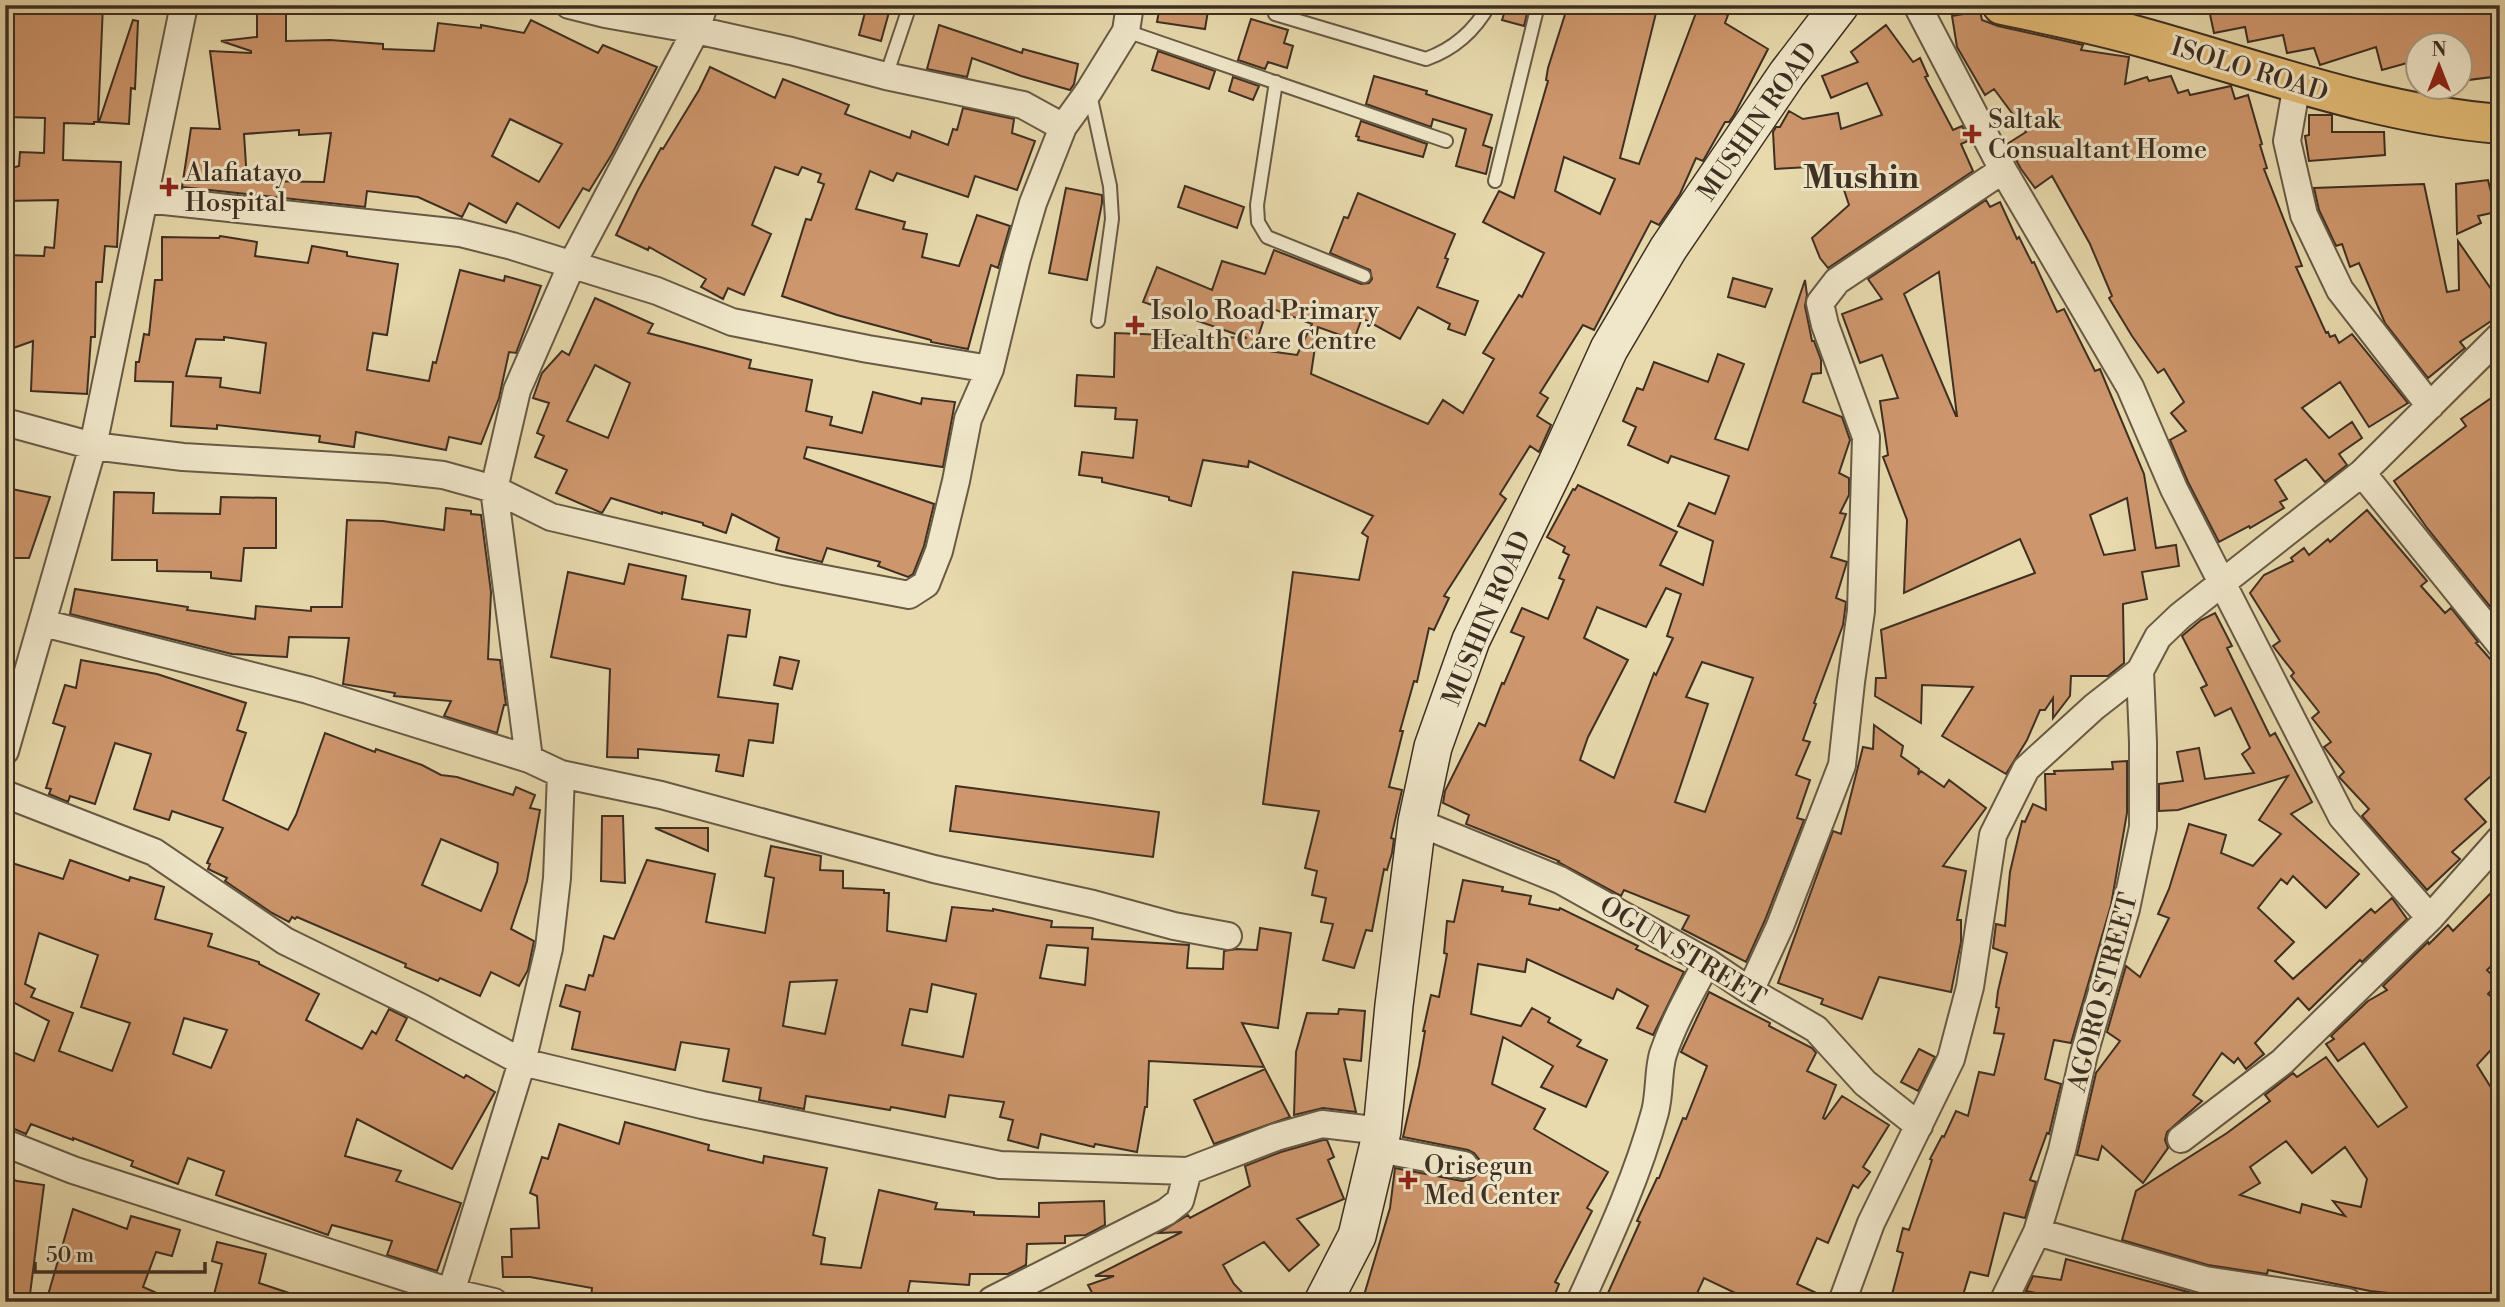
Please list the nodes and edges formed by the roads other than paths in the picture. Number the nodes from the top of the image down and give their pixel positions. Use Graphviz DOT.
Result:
graph roads {
  1 [pos="184,5"];
  2 [pos="569,5"];
  3 [pos="910,5"];
  4 [pos="1489,5"];
  5 [pos="1538,5"];
  6 [pos="1840,5"];
  7 [pos="1917,5"];
  8 [pos="2002,5"];
  9 [pos="2088,5"];
  10 [pos="1275,14"];
  11 [pos="700,18"];
  12 [pos="1128,18"];
  13 [pos="886,76"];
  14 [pos="1276,82"];
  15 [pos="2297,84"];
  16 [pos="1089,91"];
  17 [pos="2500,105"];
  18 [pos="2500,124"];
  19 [pos="1063,127"];
  20 [pos="1446,141"];
  21 [pos="2003,170"];
  22 [pos="1495,181"];
  23 [pos="145,199"];
  24 [pos="572,264"];
  25 [pos="1364,276"];
  26 [pos="1098,321"];
  27 [pos="2500,336"];
  28 [pos="990,369"];
  29 [pos="2430,406"];
  30 [pos="5,422"];
  31 [pos="93,446"];
  32 [pos="2362,474"];
  33 [pos="494,489"];
  34 [pos="2222,583"];
  35 [pos="43,623"];
  36 [pos="2500,644"];
  37 [pos="2140,670"];
  38 [pos="5,751"];
  39 [pos="528,759"];
  40 [pos="561,774"];
  41 [pos="5,794"];
  42 [pos="1418,822"];
  43 [pos="2500,839"];
  44 [pos="2430,918"];
  45 [pos="1228,936"];
  46 [pos="1707,961"];
  47 [pos="1749,991"];
  48 [pos="523,1062"];
  49 [pos="1919,1126"];
  50 [pos="1381,1137"];
  51 [pos="2181,1139"];
  52 [pos="5,1143"];
  53 [pos="1464,1165"];
  54 [pos="1188,1171"];
  55 [pos="2037,1232"];
  56 [pos="449,1297"];
  57 [pos="992,1300"];
  58 [pos="494,1302"];
  59 [pos="1323,1302"];
  60 [pos="1580,1302"];
  61 [pos="1842,1302"];
  62 [pos="2003,1302"];
  63 [pos="2347,1302"];
  1 -- 23 [label="street"];
  2 -- 11 [label="street"];
  3 -- 13 [label="lane"];
  4 -- 10 [label="lane"];
  5 -- 22 [label="lane"];
  6 -- 42 [label="main road, MUSHIN ROAD"];
  7 -- 21 [label="street"];
  8 -- 15 [label="main road, ISOLO ROAD"];
  9 -- 17 [label="main road, ISOLO ROAD"];
  11 -- 13 [label="street"];
  11 -- 24 [label="street"];
  12 -- 14 [label="lane"];
  12 -- 16 [label="street"];
  13 -- 19 [label="street"];
  14 -- 20 [label="lane"];
  14 -- 25 [label="lane"];
  15 -- 18 [label="main road, ISOLO ROAD"];
  15 -- 29 [label="street"];
  16 -- 19 [label="street"];
  16 -- 26 [label="lane"];
  19 -- 28 [label="street"];
  21 -- 34 [label="street"];
  21 -- 47 [label="street"];
  23 -- 24 [label="street"];
  23 -- 31 [label="street"];
  24 -- 28 [label="street"];
  24 -- 33 [label="street"];
  27 -- 29 [label="street"];
  28 -- 33 [label="street"];
  29 -- 32 [label="street"];
  30 -- 31 [label="street"];
  31 -- 33 [label="street"];
  31 -- 35 [label="street"];
  32 -- 34 [label="street"];
  32 -- 36 [label="street"];
  33 -- 39 [label="street"];
  34 -- 37 [label="street"];
  34 -- 44 [label="street"];
  35 -- 38 [label="street"];
  35 -- 39 [label="street"];
  37 -- 49 [label="street"];
  37 -- 55 [label="street, AGORO STREET"];
  39 -- 40 [label="street"];
  40 -- 45 [label="street"];
  40 -- 48 [label="street"];
  41 -- 48 [label="street"];
  42 -- 46 [label="street, OGUN STREET"];
  42 -- 50 [label="main road, MUSHIN ROAD"];
  43 -- 44 [label="street"];
  44 -- 51 [label="street"];
  46 -- 47 [label="street, OGUN STREET"];
  46 -- 60 [label="street"];
  47 -- 49 [label="street, OGUN STREET"];
  48 -- 54 [label="street"];
  48 -- 56 [label="street"];
  49 -- 61 [label="street"];
  50 -- 53 [label="street"];
  50 -- 54 [label="street"];
  50 -- 59 [label="main road, MUSHIN ROAD"];
  52 -- 56 [label="street"];
  54 -- 57 [label="street"];
  55 -- 62 [label="street, AGORO STREET"];
  55 -- 63 [label="street"];
  56 -- 58 [label="street"];
}
